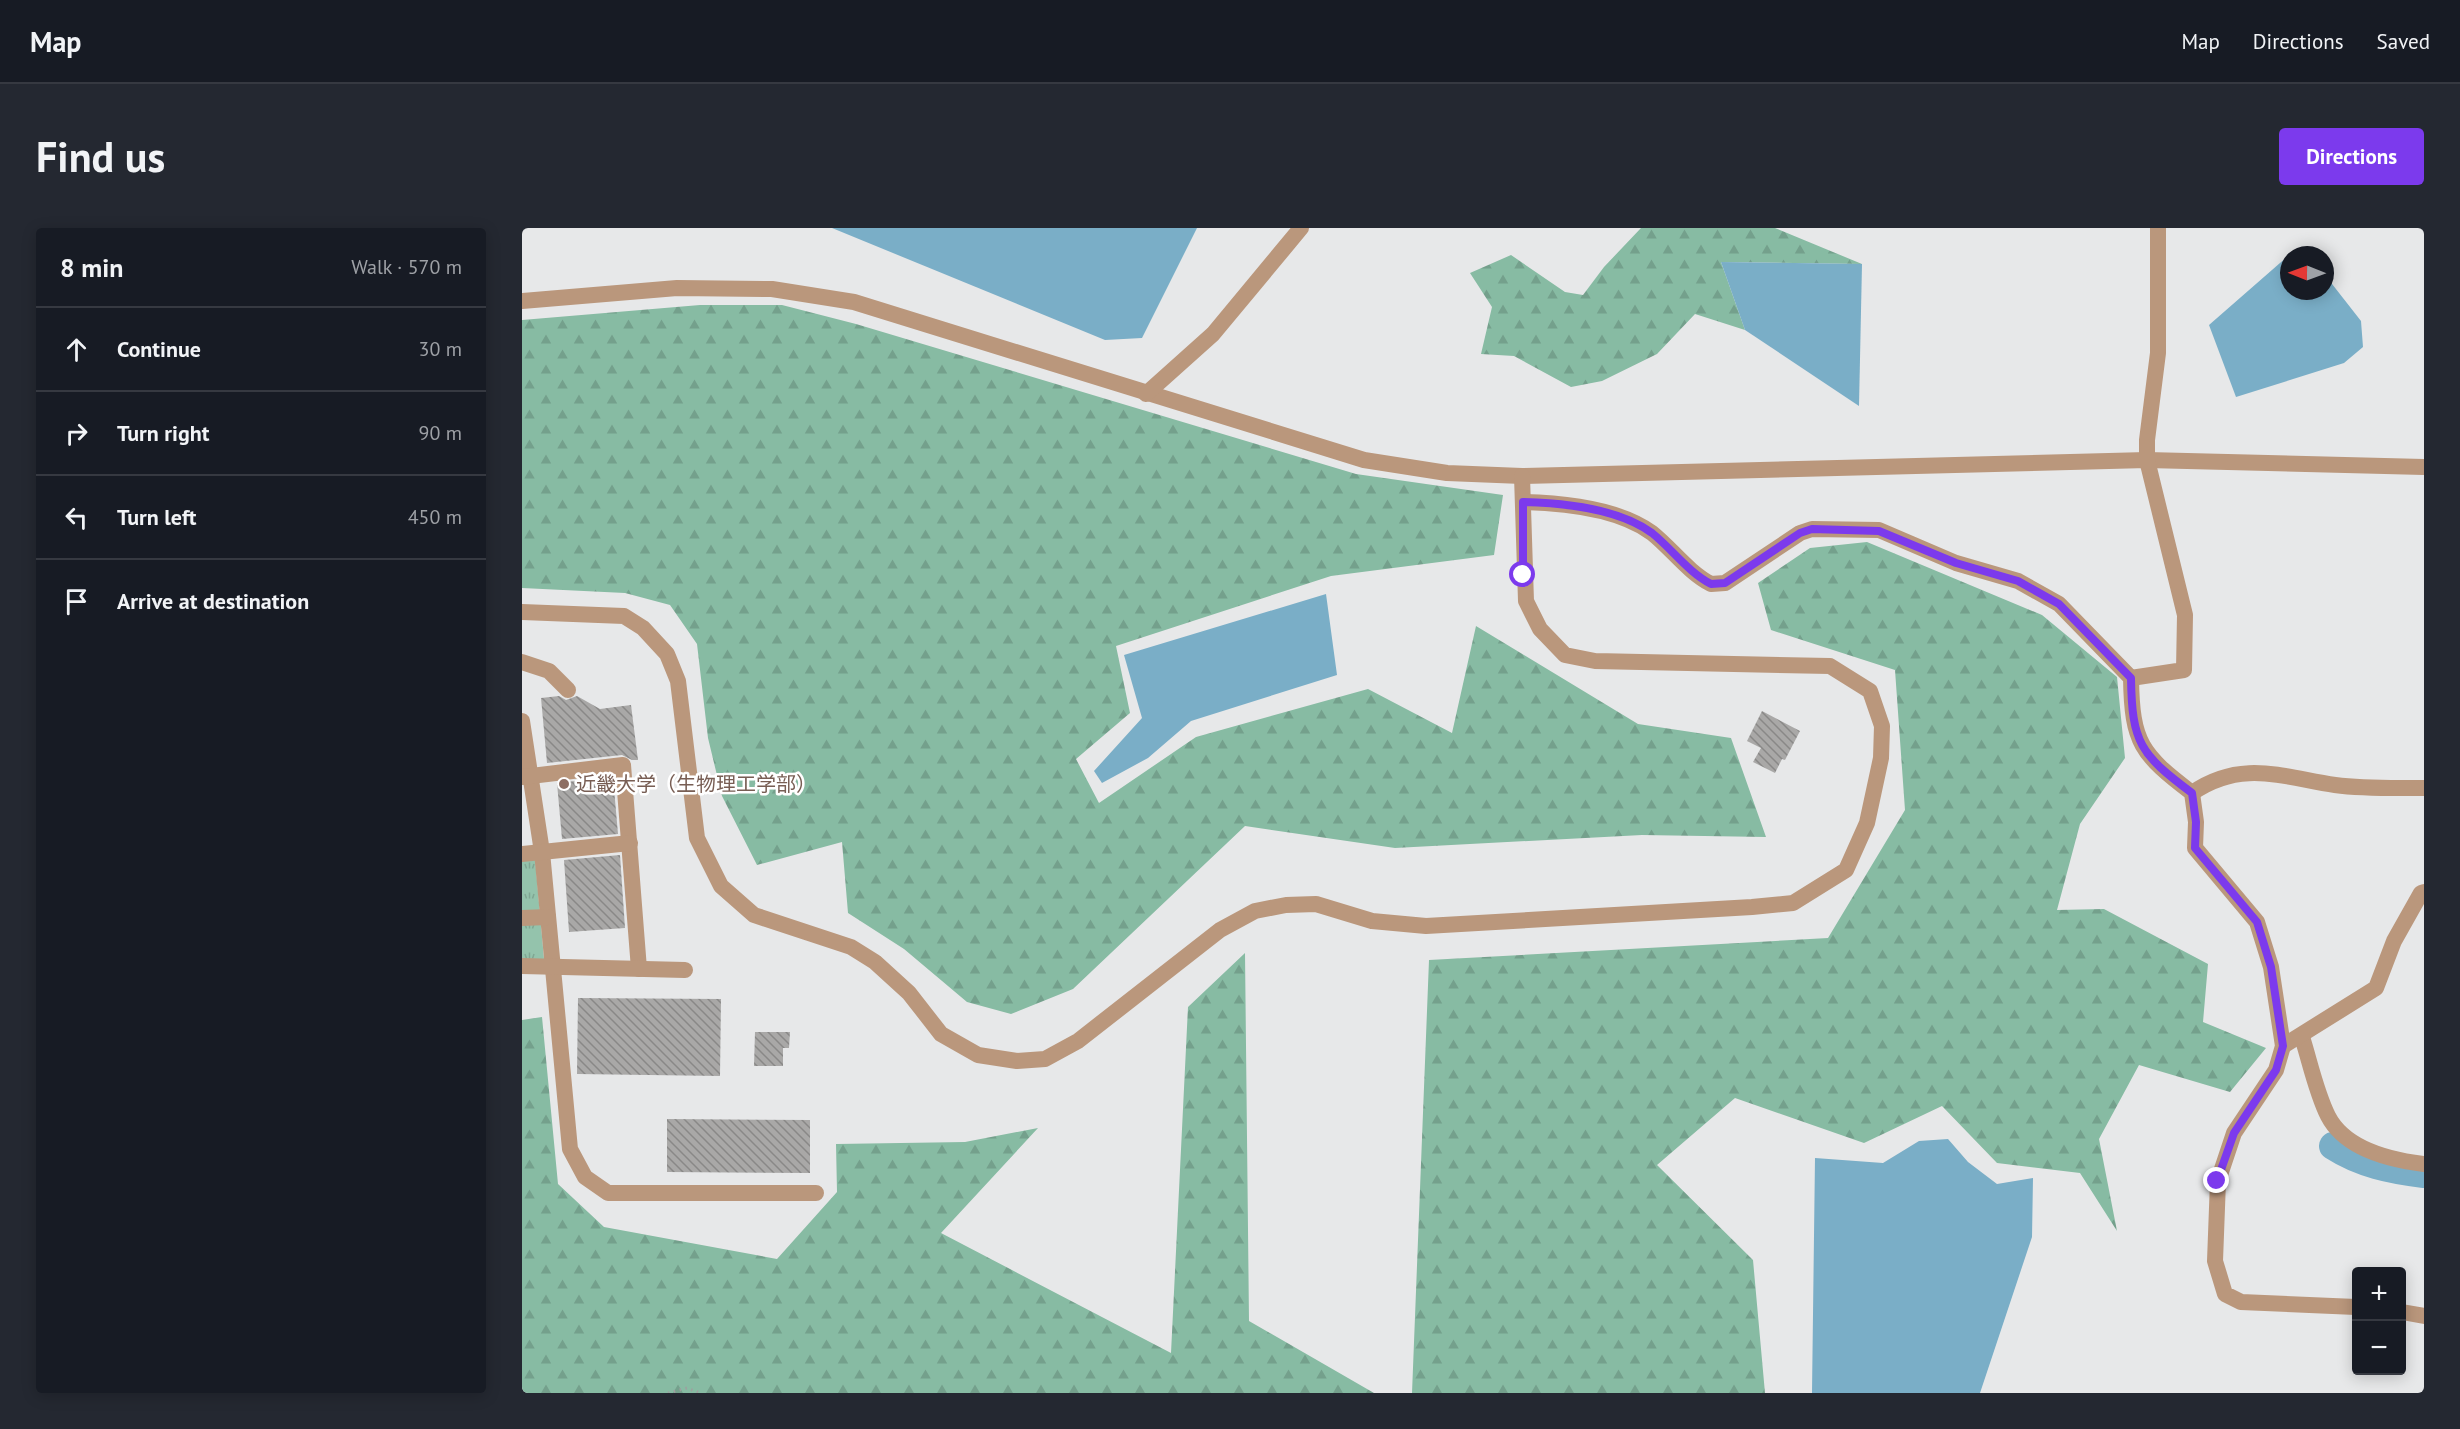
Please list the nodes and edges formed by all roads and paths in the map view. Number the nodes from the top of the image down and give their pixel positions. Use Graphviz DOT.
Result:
graph roads {
  1 [pos="1301,228"];
  2 [pos="2158,228"];
  3 [pos="522,301"];
  4 [pos="1146,394"];
  5 [pos="2147,460"];
  6 [pos="2424,467"];
  7 [pos="1522,476"];
  8 [pos="1523,502"];
  9 [pos="522,612"];
  10 [pos="522,662"];
  11 [pos="2131,678"];
  12 [pos="568,690"];
  13 [pos="522,721"];
  14 [pos="527,776"];
  15 [pos="2424,788"];
  16 [pos="2192,793"];
  17 [pos="630,843"];
  18 [pos="542,852"];
  19 [pos="522,854"];
  20 [pos="2424,892"];
  21 [pos="548,917"];
  22 [pos="522,918"];
  23 [pos="522,966"];
  24 [pos="552,967"];
  25 [pos="639,969"];
  26 [pos="686,970"];
  27 [pos="2302,1037"];
  28 [pos="2283,1046"];
  29 [pos="2424,1164"];
  30 [pos="816,1194"];
  31 [pos="2352,1307"];
  32 [pos="2406,1313"];
  33 [pos="2424,1316"];
  34 [pos="668,1393"];
  35 [pos="700,1393"];
  1 -- 4 [label="street"];
  2 -- 5 [label="street"];
  3 -- 4 [label="street"];
  4 -- 7 [label="street"];
  5 -- 6 [label="street"];
  5 -- 7 [label="street"];
  5 -- 11 [label="street"];
  7 -- 8 [label="street"];
  8 -- 9 [label="street"];
  8 -- 11 [label="street"];
  10 -- 12 [label="street"];
  11 -- 16 [label="street"];
  13 -- 14 [label="street"];
  14 -- 17 [label="street"];
  14 -- 18 [label="street"];
  15 -- 16 [label="street"];
  16 -- 28 [label="street"];
  17 -- 18 [label="street"];
  17 -- 25 [label="street"];
  18 -- 19 [label="street"];
  18 -- 21 [label="street"];
  20 -- 27 [label="street"];
  21 -- 22 [label="street"];
  21 -- 24 [label="street"];
  23 -- 24 [label="street"];
  24 -- 25 [label="street"];
  24 -- 30 [label="street"];
  25 -- 26 [label="street"];
  27 -- 28 [label="street"];
  27 -- 29 [label="street"];
  28 -- 31 [label="street"];
  32 -- 33 [label="street"];
  34 -- 35 [label="path"];
}
